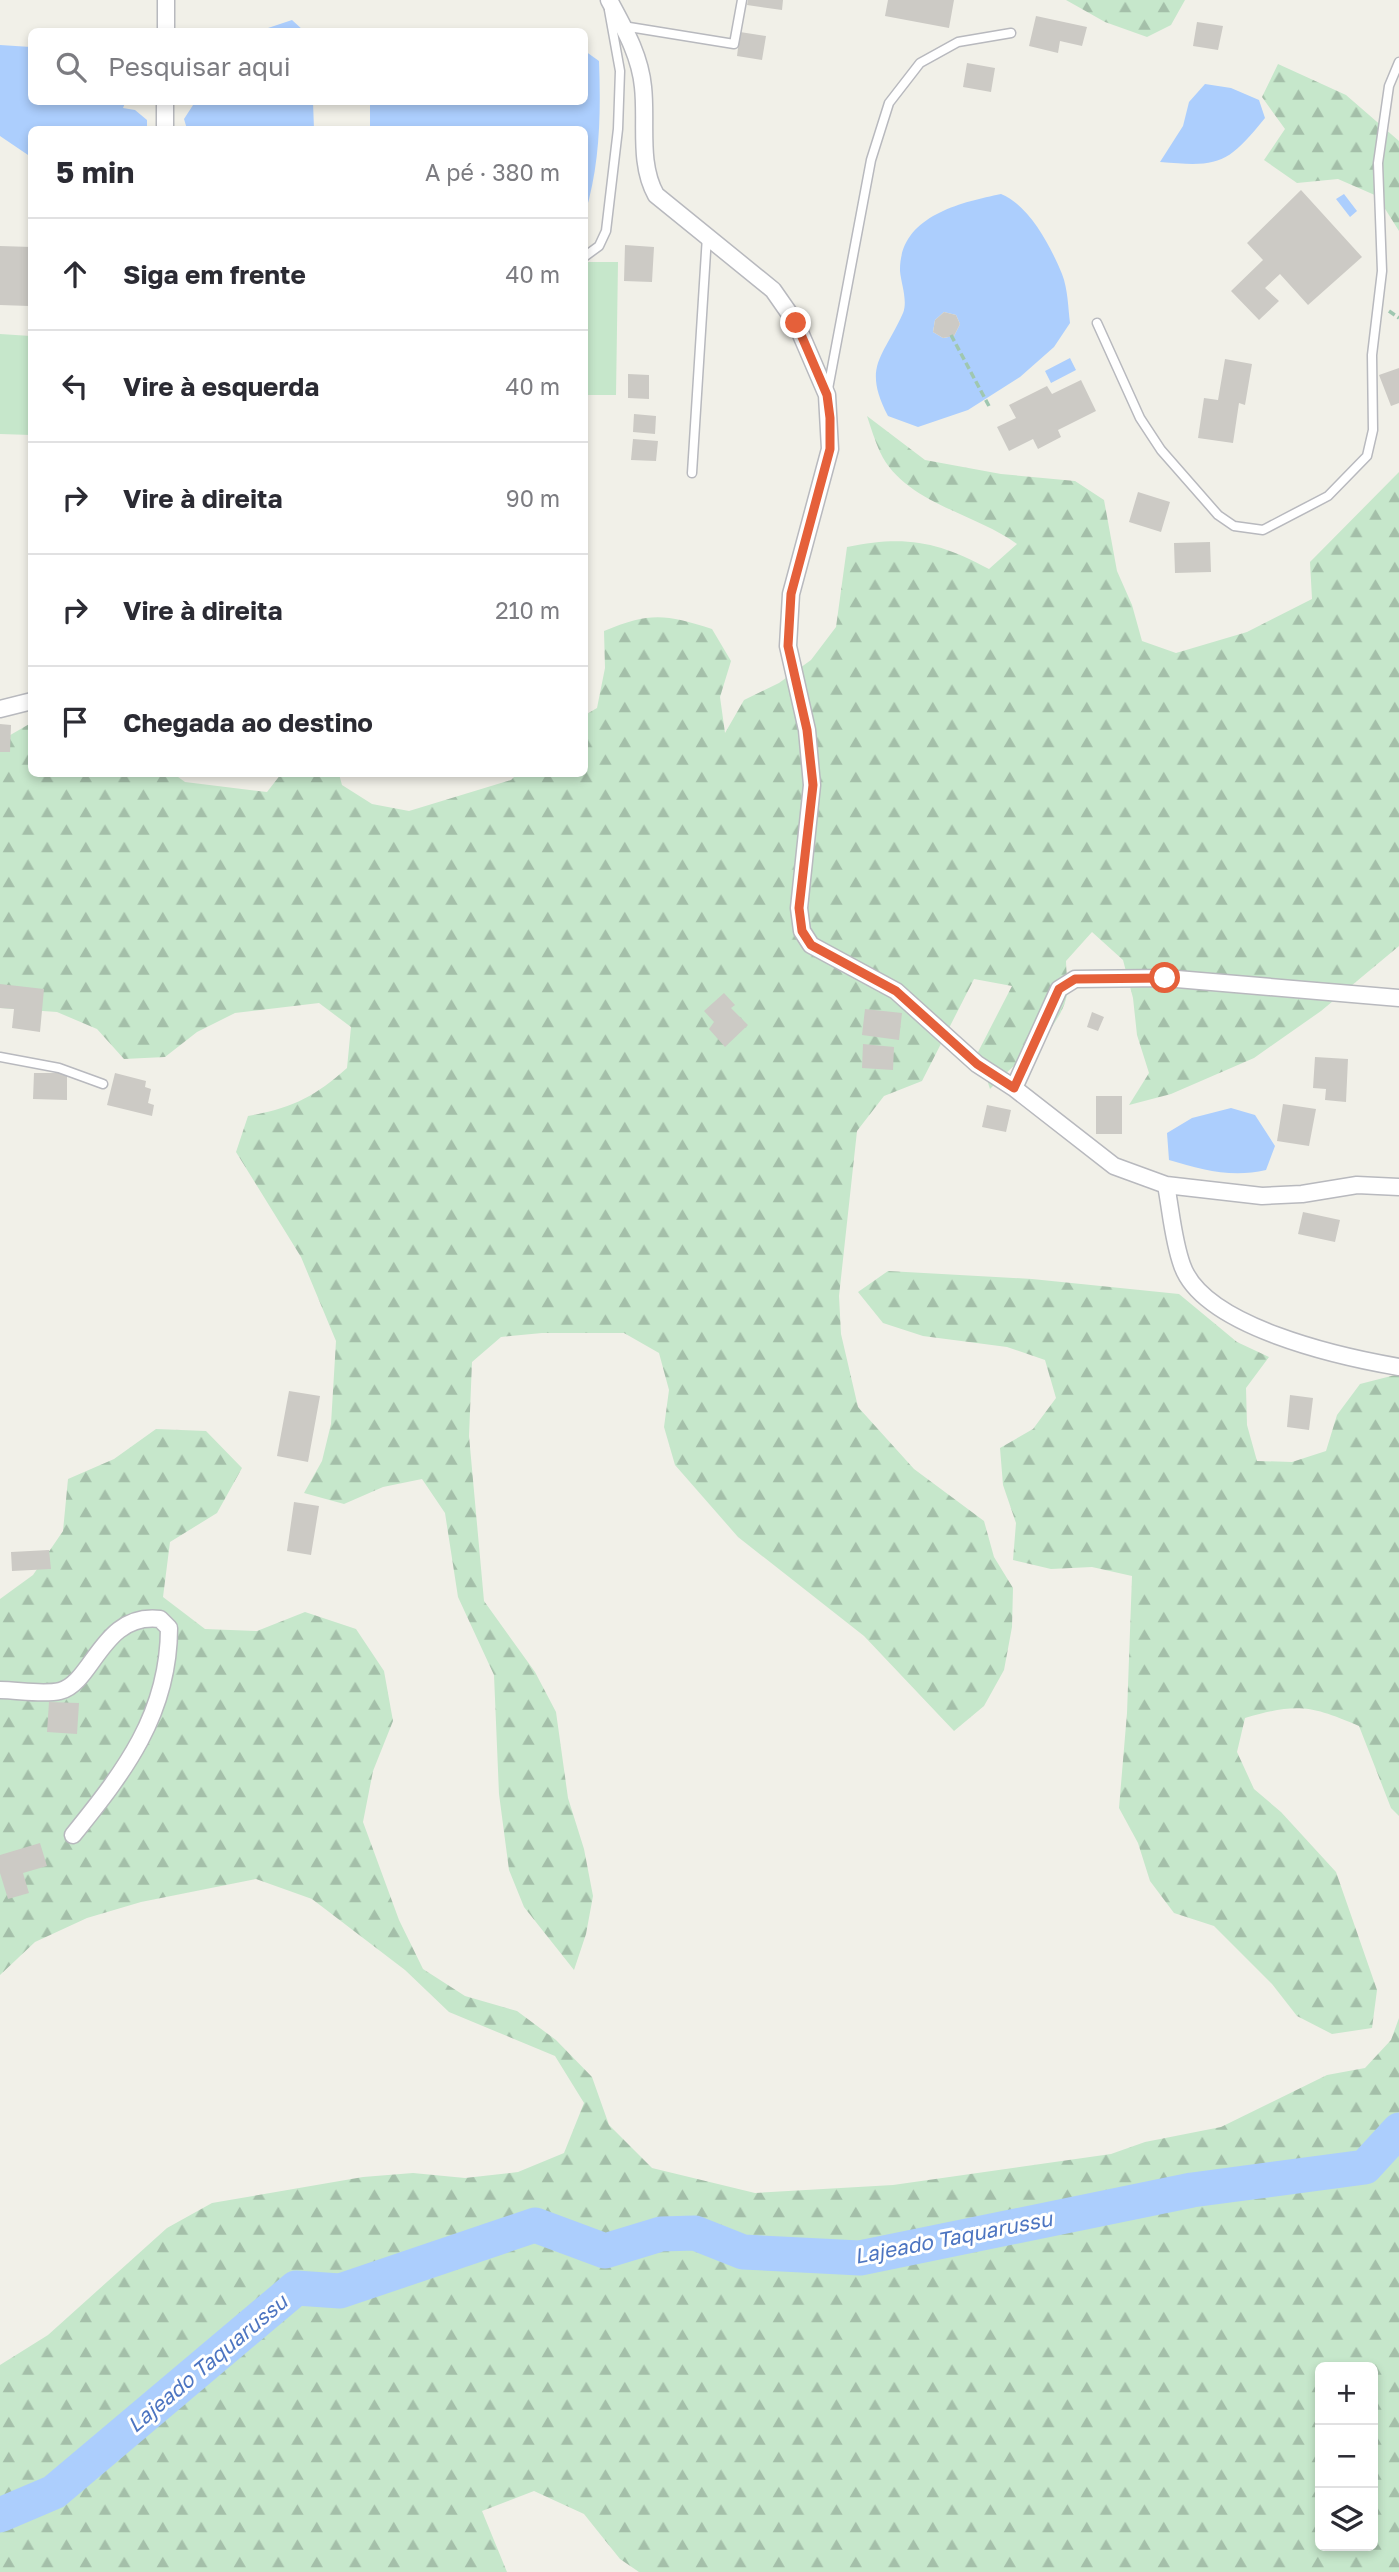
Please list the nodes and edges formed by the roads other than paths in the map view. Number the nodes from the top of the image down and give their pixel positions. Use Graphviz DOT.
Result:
graph roads {
  1 [pos="166,0"];
  2 [pos="608,0"];
  3 [pos="742,0"];
  4 [pos="623,26"];
  5 [pos="166,28"];
  6 [pos="1011,33"];
  7 [pos="1399,62"];
  8 [pos="165,105"];
  9 [pos="165,126"];
  10 [pos="707,236"];
  11 [pos="588,254"];
  12 [pos="1097,323"];
  13 [pos="827,395"];
  14 [pos="692,473"];
  15 [pos="28,702"];
  16 [pos="0,709"];
  17 [pos="1399,998"];
  18 [pos="0,1057"];
  19 [pos="103,1084"];
  20 [pos="1014,1088"];
  21 [pos="1166,1185"];
  22 [pos="1399,1187"];
  23 [pos="1399,1367"];
  24 [pos="0,1690"];
  25 [pos="73,1835"];
  1 -- 5 [label="street"];
  2 -- 4 [label="street"];
  2 -- 11 [label="lane"];
  3 -- 4 [label="lane"];
  4 -- 10 [label="street"];
  6 -- 13 [label="lane"];
  7 -- 12 [label="lane"];
  8 -- 9 [label="street"];
  10 -- 13 [label="street"];
  10 -- 14 [label="lane"];
  13 -- 20 [label="street"];
  15 -- 16 [label="street"];
  17 -- 20 [label="street"];
  18 -- 19 [label="lane"];
  20 -- 21 [label="street"];
  21 -- 22 [label="street"];
  21 -- 23 [label="street"];
  24 -- 25 [label="street"];
}
